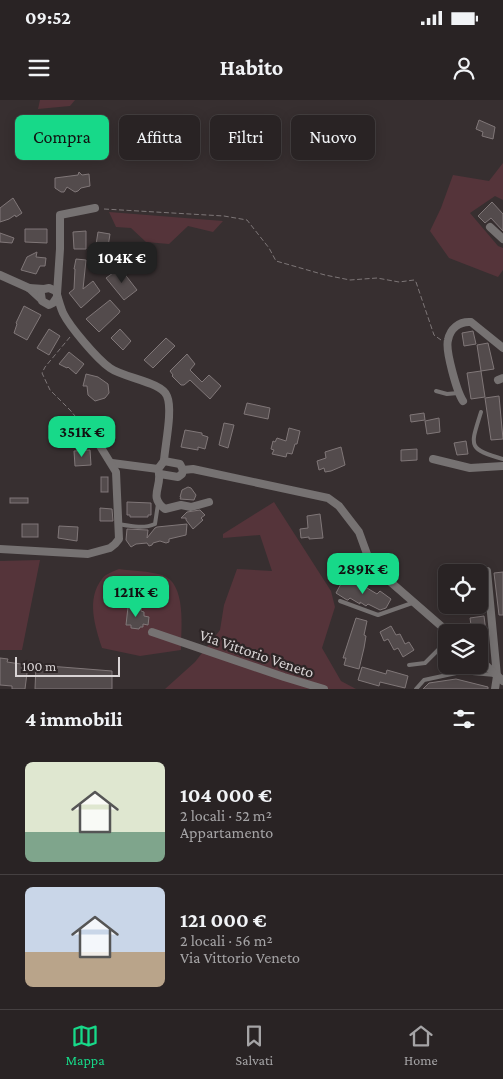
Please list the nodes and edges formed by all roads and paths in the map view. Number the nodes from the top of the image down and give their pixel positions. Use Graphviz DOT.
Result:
graph roads {
  1 [pos="95,208"];
  2 [pos="490,227"];
  3 [pos="503,239"];
  4 [pos="0,275"];
  5 [pos="58,280"];
  6 [pos="29,288"];
  7 [pos="46,289"];
  8 [pos="57,295"];
  9 [pos="41,299"];
  10 [pos="51,304"];
  11 [pos="64,313"];
  12 [pos="76,331"];
  13 [pos="447,341"];
  14 [pos="503,348"];
  15 [pos="436,391"];
  16 [pos="458,393"];
  17 [pos="463,401"];
  18 [pos="481,412"];
  19 [pos="100,446"];
  20 [pos="433,459"];
  21 [pos="503,459"];
  22 [pos="164,461"];
  23 [pos="112,463"];
  24 [pos="503,466"];
  25 [pos="183,470"];
  26 [pos="159,472"];
  27 [pos="210,502"];
  28 [pos="158,504"];
  29 [pos="118,524"];
  30 [pos="0,549"];
  31 [pos="488,579"];
  32 [pos="340,601"];
  33 [pos="415,602"];
  34 [pos="439,624"];
  35 [pos="152,632"];
  36 [pos="438,650"];
  37 [pos="409,665"];
  38 [pos="488,667"];
  39 [pos="500,678"];
  40 [pos="324,689"];
  41 [pos="416,689"];
  42 [pos="495,689"];
  1 -- 5 [label="street"];
  1 -- 13 [label="path"];
  2 -- 3 [label="street"];
  4 -- 6 [label="street"];
  5 -- 7 [label="street"];
  5 -- 8 [label="street"];
  6 -- 7 [label="street"];
  6 -- 9 [label="street"];
  7 -- 8 [label="street"];
  7 -- 9 [label="street"];
  8 -- 10 [label="street"];
  8 -- 11 [label="street"];
  9 -- 10 [label="street"];
  10 -- 11 [label="street"];
  11 -- 12 [label="street"];
  12 -- 19 [label="path"];
  12 -- 22 [label="street"];
  13 -- 14 [label="street"];
  13 -- 16 [label="street"];
  15 -- 16 [label="lane"];
  16 -- 17 [label="street"];
  18 -- 21 [label="lane"];
  19 -- 23 [label="street"];
  20 -- 24 [label="street"];
  22 -- 25 [label="street"];
  22 -- 26 [label="street"];
  23 -- 26 [label="street"];
  23 -- 29 [label="street"];
  25 -- 26 [label="street"];
  25 -- 33 [label="street"];
  26 -- 28 [label="street"];
  27 -- 28 [label="street"];
  28 -- 29 [label="lane"];
  29 -- 30 [label="street"];
  31 -- 39 [label="street"];
  32 -- 33 [label="lane"];
  33 -- 34 [label="street"];
  35 -- 40 [label="street, Via Vittorio Veneto"];
  36 -- 37 [label="lane"];
  38 -- 39 [label="street"];
  39 -- 41 [label="lane"];
  39 -- 42 [label="street"];
}
